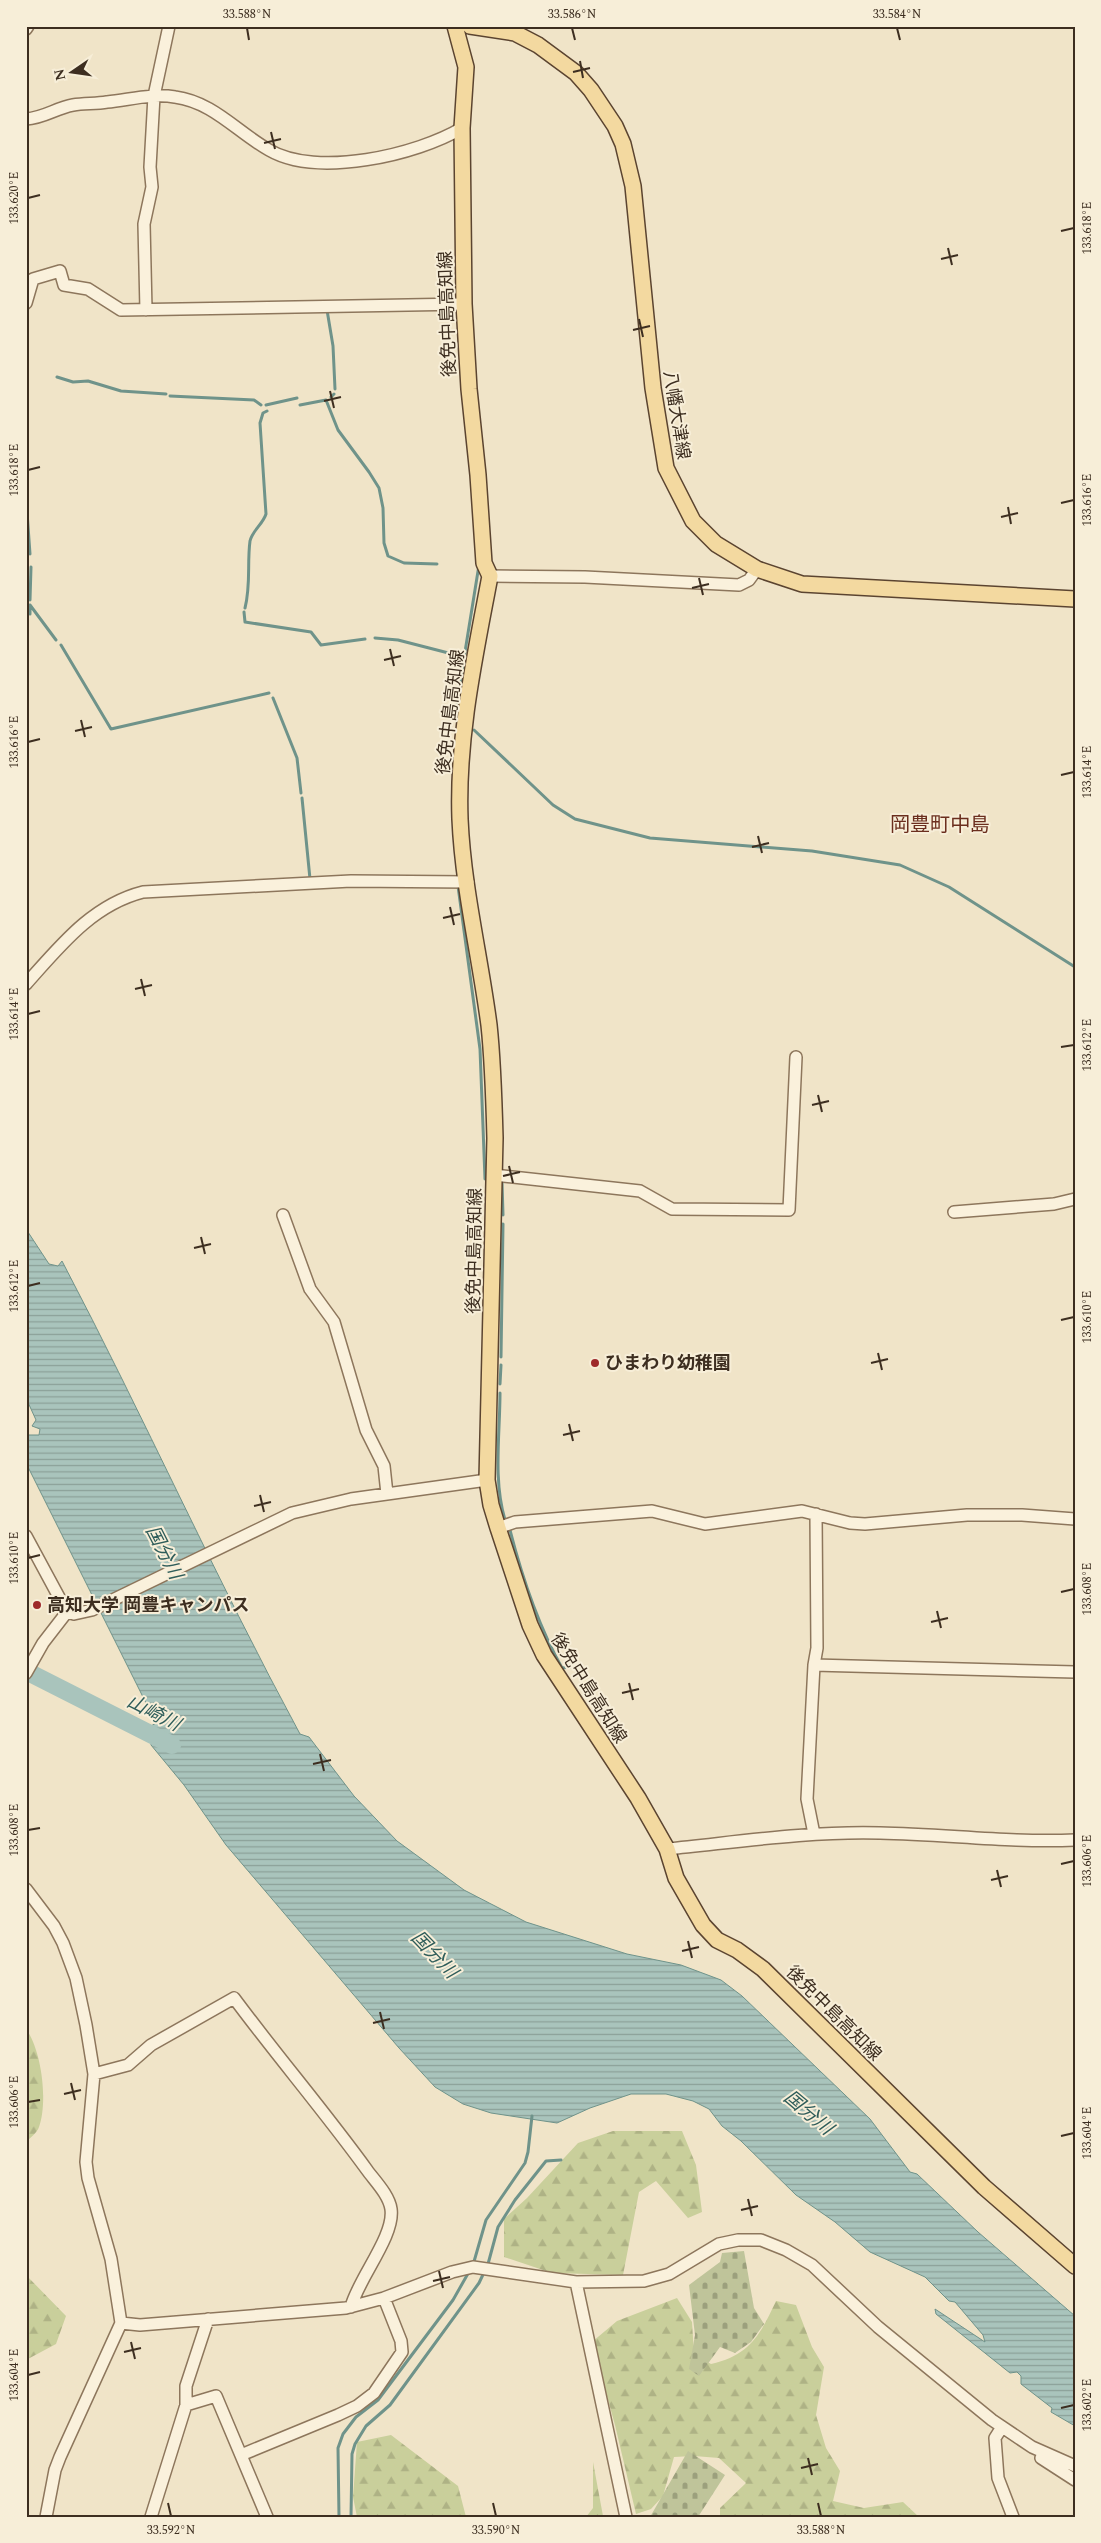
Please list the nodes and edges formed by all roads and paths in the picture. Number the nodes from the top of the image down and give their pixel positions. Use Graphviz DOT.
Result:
graph roads {
  1 [pos="169,26"];
  2 [pos="455,26"];
  3 [pos="470,26"];
  4 [pos="154,96"];
  5 [pos="26,119"];
  6 [pos="462,128"];
  7 [pos="26,303"];
  8 [pos="464,304"];
  9 [pos="146,310"];
  10 [pos="757,569"];
  11 [pos="490,576"];
  12 [pos="1075,599"];
  13 [pos="468,882"];
  14 [pos="26,984"];
  15 [pos="796,1057"];
  16 [pos="494,1175"];
  17 [pos="1075,1199"];
  18 [pos="954,1212"];
  19 [pos="283,1215"];
  20 [pos="487,1480"];
  21 [pos="387,1494"];
  22 [pos="816,1514"];
  23 [pos="1075,1519"];
  24 [pos="498,1528"];
  25 [pos="26,1536"];
  26 [pos="67,1612"];
  27 [pos="814,1665"];
  28 [pos="29,1668"];
  29 [pos="1075,1672"];
  30 [pos="814,1834"];
  31 [pos="1075,1840"];
  32 [pos="667,1848"];
  33 [pos="26,1889"];
  34 [pos="94,2074"];
  35 [pos="1075,2266"];
  36 [pos="576,2282"];
  37 [pos="384,2298"];
  38 [pos="351,2307"];
  39 [pos="208,2319"];
  40 [pos="122,2323"];
  41 [pos="186,2405"];
  42 [pos="1002,2427"];
  43 [pos="1018,2438"];
  44 [pos="241,2455"];
  45 [pos="1075,2466"];
  46 [pos="1075,2480"];
  47 [pos="46,2517"];
  48 [pos="151,2517"];
  49 [pos="267,2517"];
  50 [pos="626,2517"];
  51 [pos="1013,2517"];
  1 -- 4 [label="street"];
  2 -- 6 [label="main road, 後免中島高知線"];
  3 -- 10 [label="main road, 八幡大津線"];
  4 -- 5 [label="street"];
  4 -- 6 [label="street"];
  4 -- 9 [label="street"];
  6 -- 8 [label="main road, 後免中島高知線"];
  7 -- 9 [label="street"];
  8 -- 9 [label="street"];
  8 -- 11 [label="main road, 後免中島高知線"];
  10 -- 11 [label="street"];
  10 -- 12 [label="main road, 八幡大津線"];
  11 -- 13 [label="main road, 後免中島高知線"];
  13 -- 14 [label="street"];
  13 -- 16 [label="main road, 後免中島高知線"];
  15 -- 16 [label="street"];
  16 -- 20 [label="main road, 後免中島高知線"];
  17 -- 18 [label="street"];
  19 -- 21 [label="street"];
  20 -- 21 [label="street"];
  20 -- 24 [label="main road, 後免中島高知線"];
  21 -- 26 [label="street"];
  22 -- 23 [label="street"];
  22 -- 24 [label="street"];
  22 -- 27 [label="street"];
  24 -- 32 [label="main road, 後免中島高知線"];
  25 -- 26 [label="street"];
  26 -- 28 [label="street"];
  27 -- 29 [label="street"];
  27 -- 30 [label="street"];
  30 -- 31 [label="street"];
  30 -- 32 [label="street"];
  32 -- 35 [label="main road, 後免中島高知線"];
  33 -- 34 [label="street"];
  34 -- 38 [label="street"];
  34 -- 40 [label="street"];
  36 -- 37 [label="street"];
  36 -- 42 [label="street"];
  36 -- 50 [label="street"];
  37 -- 38 [label="street"];
  37 -- 44 [label="street"];
  38 -- 39 [label="street"];
  39 -- 40 [label="street"];
  39 -- 41 [label="street"];
  40 -- 47 [label="street"];
  41 -- 44 [label="street"];
  41 -- 48 [label="street"];
  42 -- 43 [label="street"];
  42 -- 51 [label="street"];
  43 -- 45 [label="street"];
  43 -- 46 [label="street"];
  44 -- 49 [label="street"];
}
